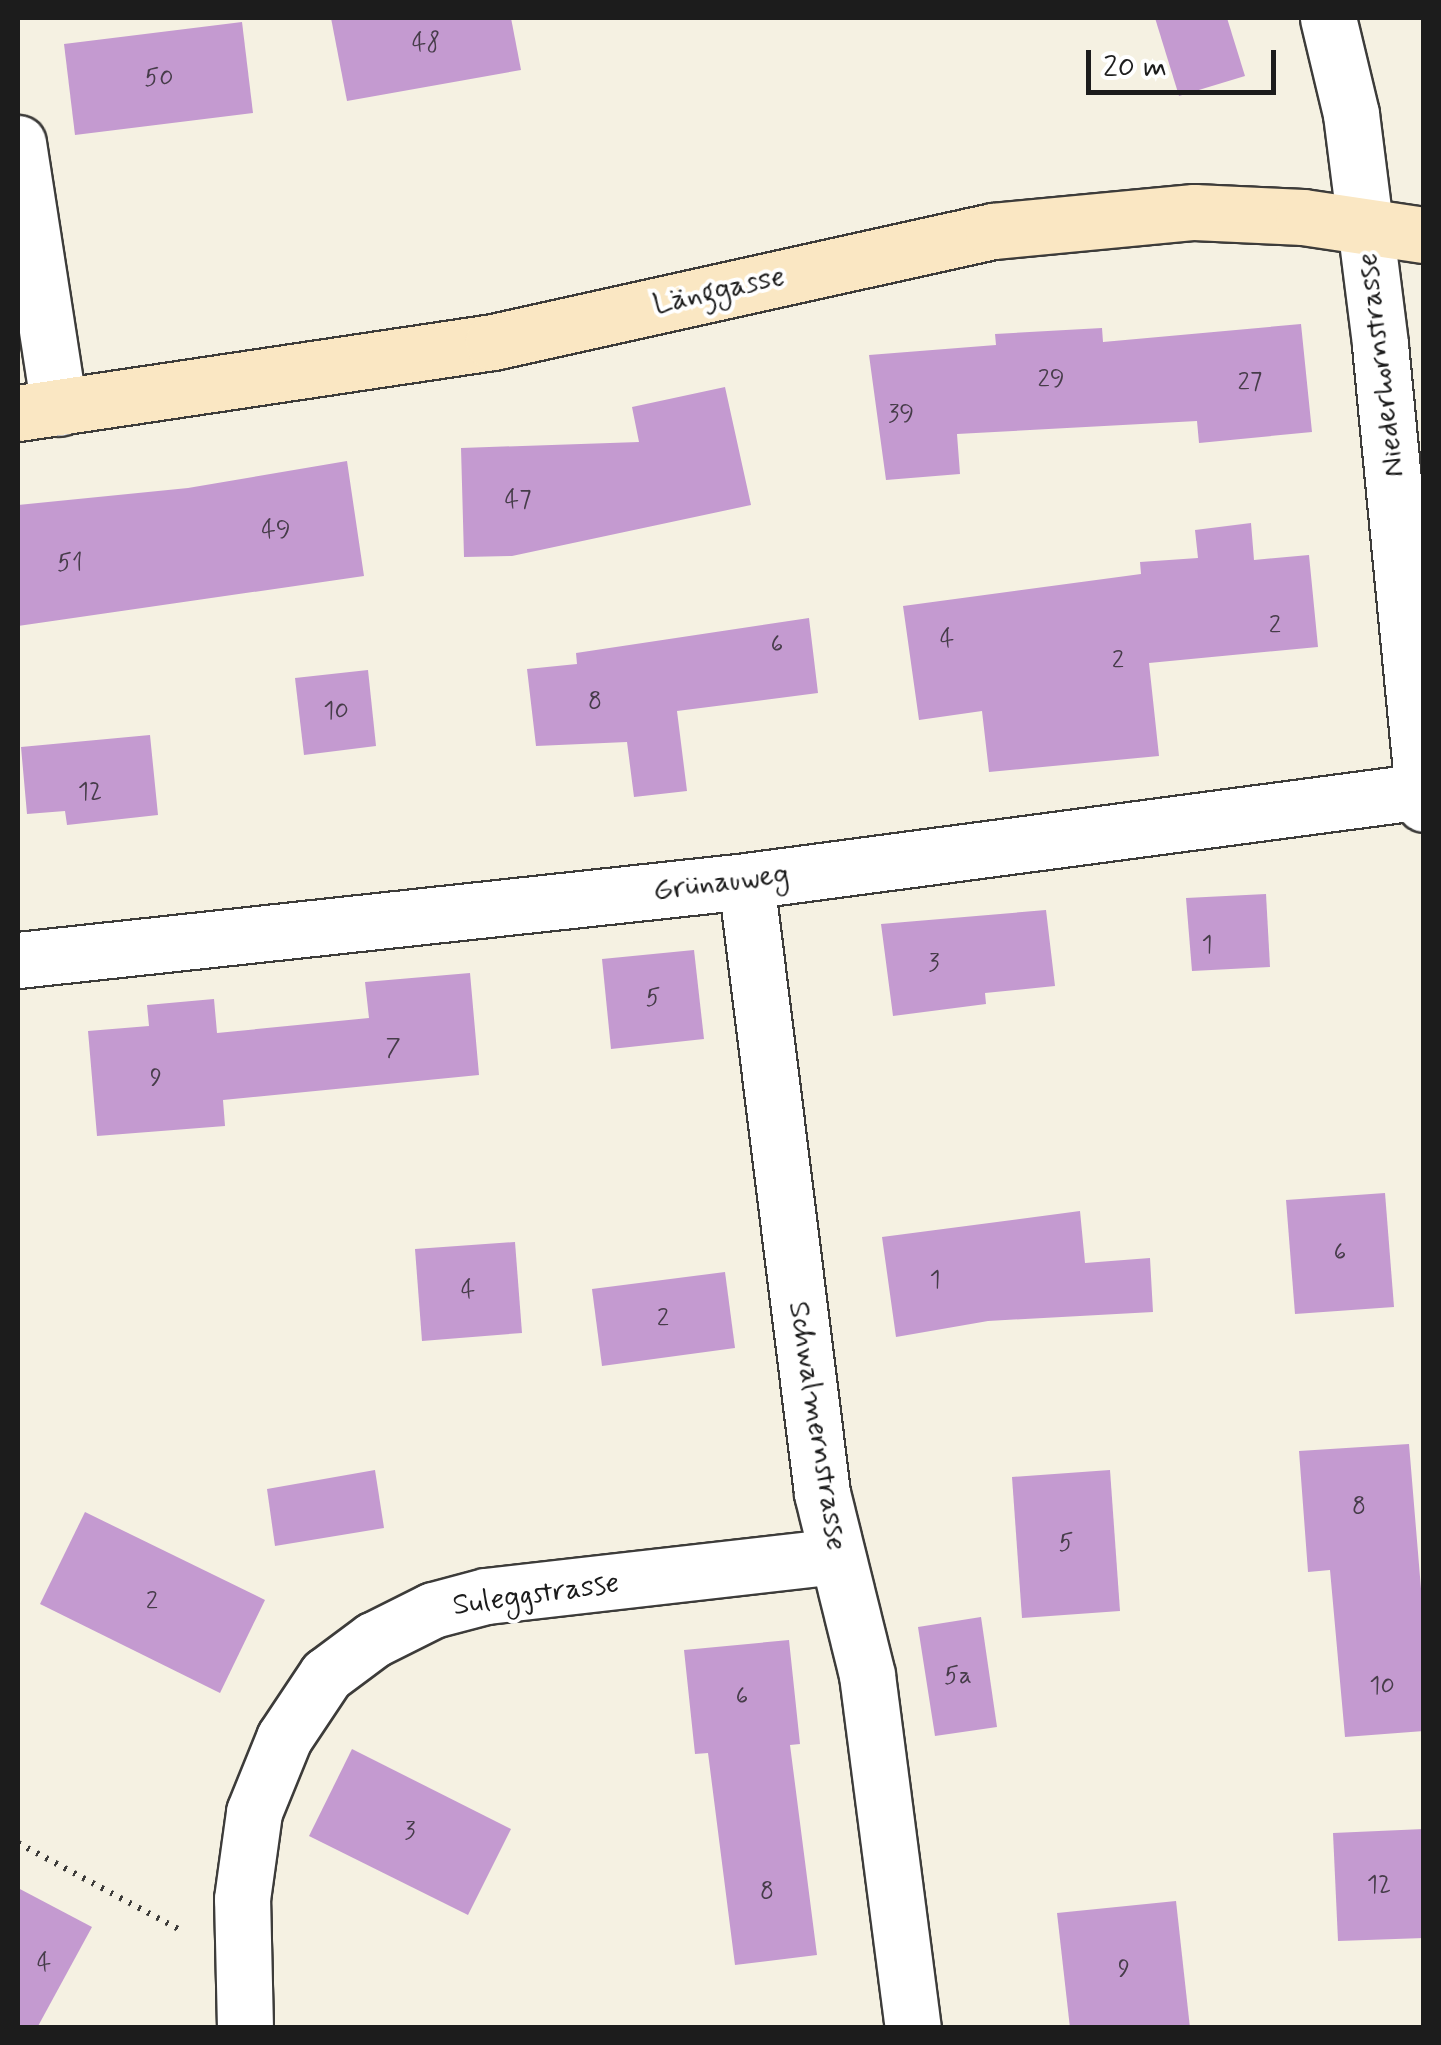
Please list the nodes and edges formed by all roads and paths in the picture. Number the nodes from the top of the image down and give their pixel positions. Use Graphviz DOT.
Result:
graph roads {
  1 [pos="1328,18"];
  2 [pos="18,143"];
  3 [pos="1364,224"];
  4 [pos="1424,234"];
  5 [pos="38,410"];
  6 [pos="1423,790"];
  7 [pos="1424,804"];
  8 [pos="746,881"];
  9 [pos="18,960"];
  10 [pos="836,1556"];
  11 [pos="18,1843"];
  12 [pos="244,1964"];
  13 [pos="245,2028"];
  14 [pos="913,2028"];
  1 -- 3 [label="street, Niederhornstrasse"];
  2 -- 5 [label="street"];
  3 -- 4 [label="street, Länggasse"];
  3 -- 5 [label="street, Länggasse"];
  3 -- 6 [label="street, Niederhornstrasse"];
  6 -- 7 [label="street, Niederhornstrasse"];
  6 -- 8 [label="street, Grünauweg"];
  8 -- 9 [label="street, Grünauweg"];
  8 -- 10 [label="street, Schwalmernstrasse"];
  10 -- 12 [label="street, Suleggstrasse"];
  10 -- 14 [label="street, Schwalmernstrasse"];
  11 -- 12 [label="path"];
  12 -- 13 [label="street, Suleggstrasse"];
}
